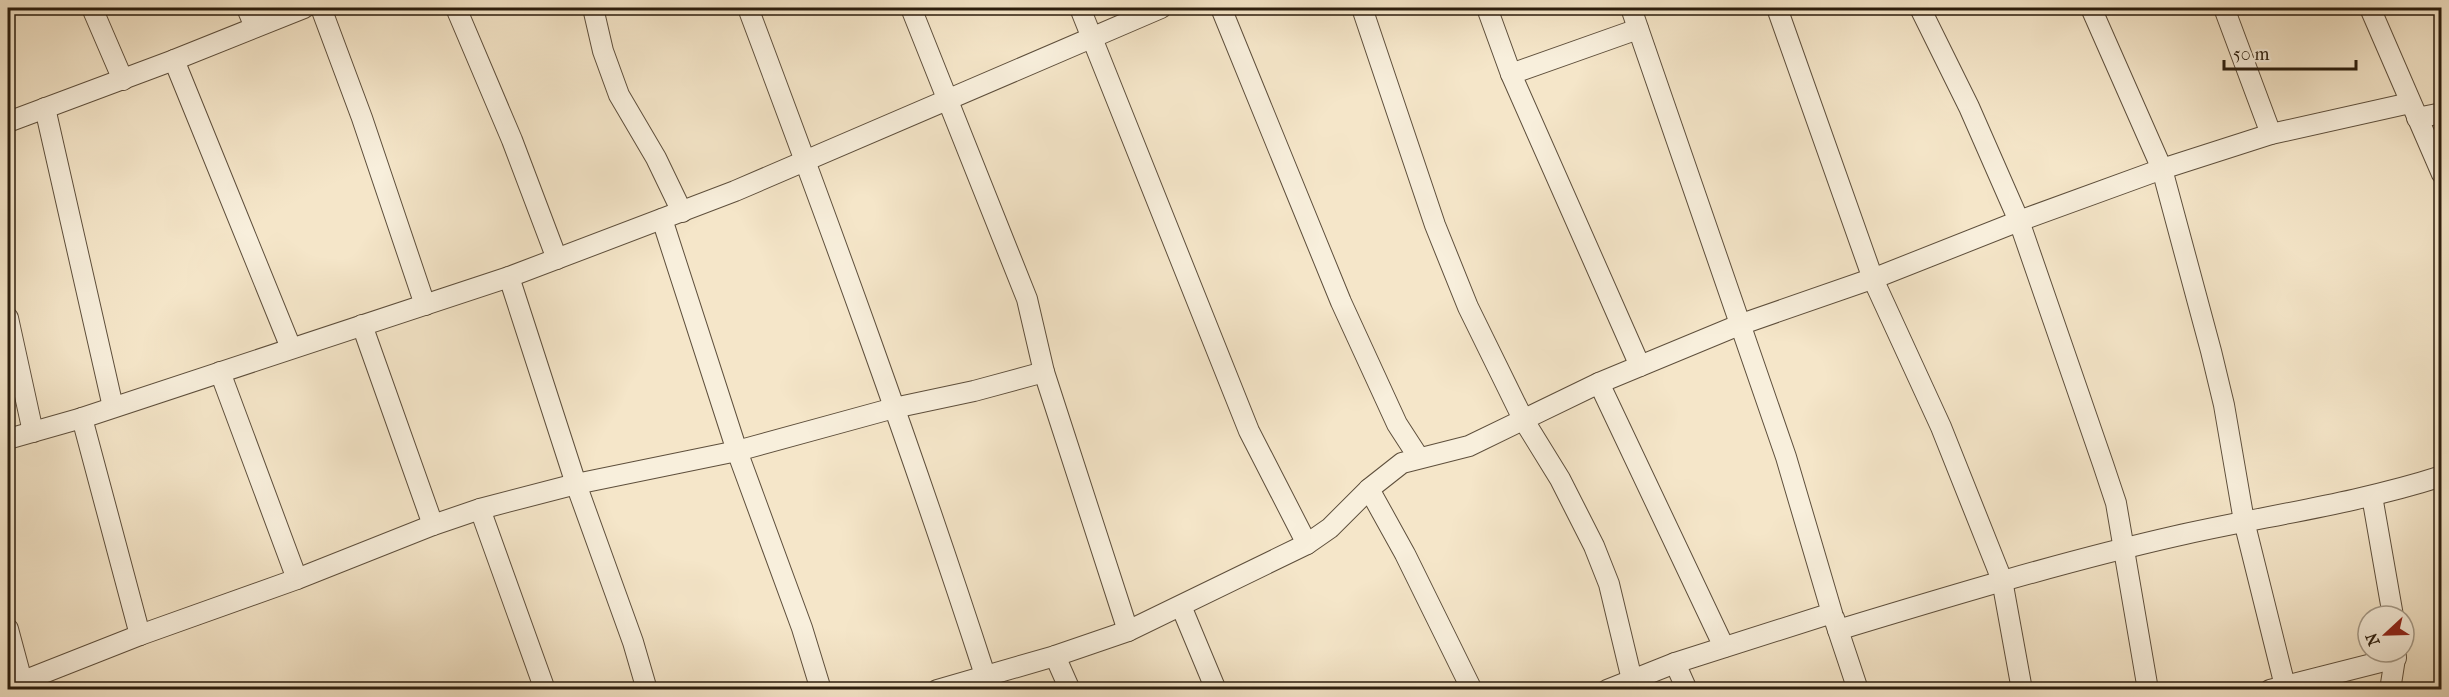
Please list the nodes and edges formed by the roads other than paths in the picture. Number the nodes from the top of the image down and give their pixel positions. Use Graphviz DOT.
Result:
graph roads {
  1 [pos="92,8"];
  2 [pos="247,8"];
  3 [pos="304,8"];
  4 [pos="321,8"];
  5 [pos="456,8"];
  6 [pos="593,8"];
  7 [pos="748,8"];
  8 [pos="911,8"];
  9 [pos="1080,8"];
  10 [pos="1161,8"];
  11 [pos="1221,8"];
  12 [pos="1362,8"];
  13 [pos="1487,8"];
  14 [pos="1631,8"];
  15 [pos="1777,8"];
  16 [pos="1920,8"];
  17 [pos="2091,8"];
  18 [pos="2224,8"];
  19 [pos="2370,8"];
  20 [pos="255,27"];
  21 [pos="1638,29"];
  22 [pos="1092,37"];
  23 [pos="174,60"];
  24 [pos="1511,74"];
  25 [pos="123,80"];
  26 [pos="948,98"];
  27 [pos="45,108"];
  28 [pos="2414,111"];
  29 [pos="2442,113"];
  30 [pos="8,122"];
  31 [pos="2271,134"];
  32 [pos="805,160"];
  33 [pos="2162,169"];
  34 [pos="2442,174"];
  35 [pos="682,212"];
  36 [pos="662,219"];
  37 [pos="2019,221"];
  38 [pos="557,259"];
  39 [pos="509,277"];
  40 [pos="1873,279"];
  41 [pos="425,305"];
  42 [pos="8,318"];
  43 [pos="362,325"];
  44 [pos="1739,325"];
  45 [pos="291,348"];
  46 [pos="1640,366"];
  47 [pos="220,372"];
  48 [pos="1044,372"];
  49 [pos="1599,383"];
  50 [pos="113,407"];
  51 [pos="894,408"];
  52 [pos="82,418"];
  53 [pos="1523,419"];
  54 [pos="33,432"];
  55 [pos="8,440"];
  56 [pos="737,451"];
  57 [pos="1419,458"];
  58 [pos="2442,476"];
  59 [pos="576,484"];
  60 [pos="1369,489"];
  61 [pos="2372,496"];
  62 [pos="480,509"];
  63 [pos="2244,521"];
  64 [pos="433,525"];
  65 [pos="1307,544"];
  66 [pos="2124,549"];
  67 [pos="297,579"];
  68 [pos="2002,580"];
  69 [pos="2391,604"];
  70 [pos="1181,606"];
  71 [pos="1835,622"];
  72 [pos="8,629"];
  73 [pos="1128,632"];
  74 [pos="140,635"];
  75 [pos="1724,647"];
  76 [pos="1055,656"];
  77 [pos="1675,663"];
  78 [pos="2364,664"];
  79 [pos="2394,664"];
  80 [pos="985,675"];
  81 [pos="1632,680"];
  82 [pos="15,684"];
  83 [pos="2280,688"];
  84 [pos="545,690"];
  85 [pos="646,690"];
  86 [pos="821,690"];
  87 [pos="937,690"];
  88 [pos="1070,690"];
  89 [pos="1216,690"];
  90 [pos="1472,690"];
  91 [pos="1608,690"];
  92 [pos="1688,690"];
  93 [pos="1858,690"];
  94 [pos="2022,690"];
  95 [pos="2148,690"];
  96 [pos="2390,690"];
  1 -- 25 [label="street"];
  2 -- 20 [label="street"];
  3 -- 20 [label="street"];
  4 -- 41 [label="street"];
  5 -- 38 [label="street"];
  6 -- 35 [label="street"];
  7 -- 32 [label="street"];
  8 -- 26 [label="street"];
  9 -- 22 [label="street"];
  10 -- 22 [label="street"];
  11 -- 57 [label="street"];
  12 -- 53 [label="street"];
  13 -- 24 [label="street"];
  14 -- 21 [label="street"];
  15 -- 40 [label="street"];
  16 -- 37 [label="street"];
  17 -- 33 [label="street"];
  18 -- 31 [label="street"];
  19 -- 28 [label="street"];
  20 -- 23 [label="street"];
  21 -- 24 [label="street"];
  21 -- 44 [label="street"];
  22 -- 26 [label="street"];
  22 -- 65 [label="street"];
  23 -- 25 [label="street"];
  23 -- 45 [label="street"];
  24 -- 46 [label="street"];
  25 -- 27 [label="street"];
  26 -- 32 [label="street"];
  26 -- 48 [label="street"];
  27 -- 30 [label="street"];
  27 -- 50 [label="street"];
  28 -- 29 [label="street"];
  28 -- 31 [label="street"];
  28 -- 34 [label="street"];
  31 -- 33 [label="street"];
  32 -- 35 [label="street"];
  32 -- 51 [label="street"];
  33 -- 37 [label="street"];
  33 -- 63 [label="street"];
  35 -- 36 [label="street"];
  36 -- 38 [label="street"];
  36 -- 56 [label="street"];
  37 -- 40 [label="street"];
  37 -- 66 [label="street"];
  38 -- 39 [label="street"];
  39 -- 41 [label="street"];
  39 -- 59 [label="street"];
  40 -- 44 [label="street"];
  40 -- 68 [label="street"];
  41 -- 43 [label="street"];
  42 -- 54 [label="street"];
  43 -- 45 [label="street"];
  43 -- 64 [label="street"];
  44 -- 46 [label="street"];
  44 -- 71 [label="street"];
  45 -- 47 [label="street"];
  46 -- 49 [label="street"];
  47 -- 50 [label="street"];
  47 -- 67 [label="street"];
  48 -- 51 [label="street"];
  48 -- 73 [label="street"];
  49 -- 53 [label="street"];
  49 -- 75 [label="street"];
  50 -- 52 [label="street"];
  51 -- 56 [label="street"];
  51 -- 80 [label="street"];
  52 -- 54 [label="street"];
  52 -- 74 [label="street"];
  53 -- 57 [label="street"];
  53 -- 81 [label="street"];
  54 -- 55 [label="street"];
  56 -- 59 [label="street"];
  56 -- 86 [label="street"];
  57 -- 60 [label="street"];
  58 -- 61 [label="street"];
  59 -- 62 [label="street"];
  59 -- 85 [label="street"];
  60 -- 65 [label="street"];
  60 -- 90 [label="street"];
  61 -- 63 [label="street"];
  61 -- 69 [label="street"];
  62 -- 64 [label="street"];
  62 -- 84 [label="street"];
  63 -- 66 [label="street"];
  63 -- 83 [label="street"];
  64 -- 67 [label="street"];
  65 -- 70 [label="street"];
  66 -- 68 [label="street"];
  66 -- 95 [label="street"];
  67 -- 74 [label="street"];
  68 -- 71 [label="street"];
  68 -- 94 [label="street"];
  70 -- 73 [label="street"];
  70 -- 89 [label="street"];
  71 -- 75 [label="street"];
  71 -- 93 [label="street"];
  72 -- 82 [label="street"];
  73 -- 76 [label="street"];
  74 -- 82 [label="street"];
  75 -- 77 [label="street"];
  76 -- 80 [label="street"];
  76 -- 88 [label="street"];
  77 -- 81 [label="street"];
  77 -- 92 [label="street"];
  78 -- 83 [label="street"];
  79 -- 96 [label="street"];
  80 -- 87 [label="street"];
  81 -- 91 [label="street"];
}
